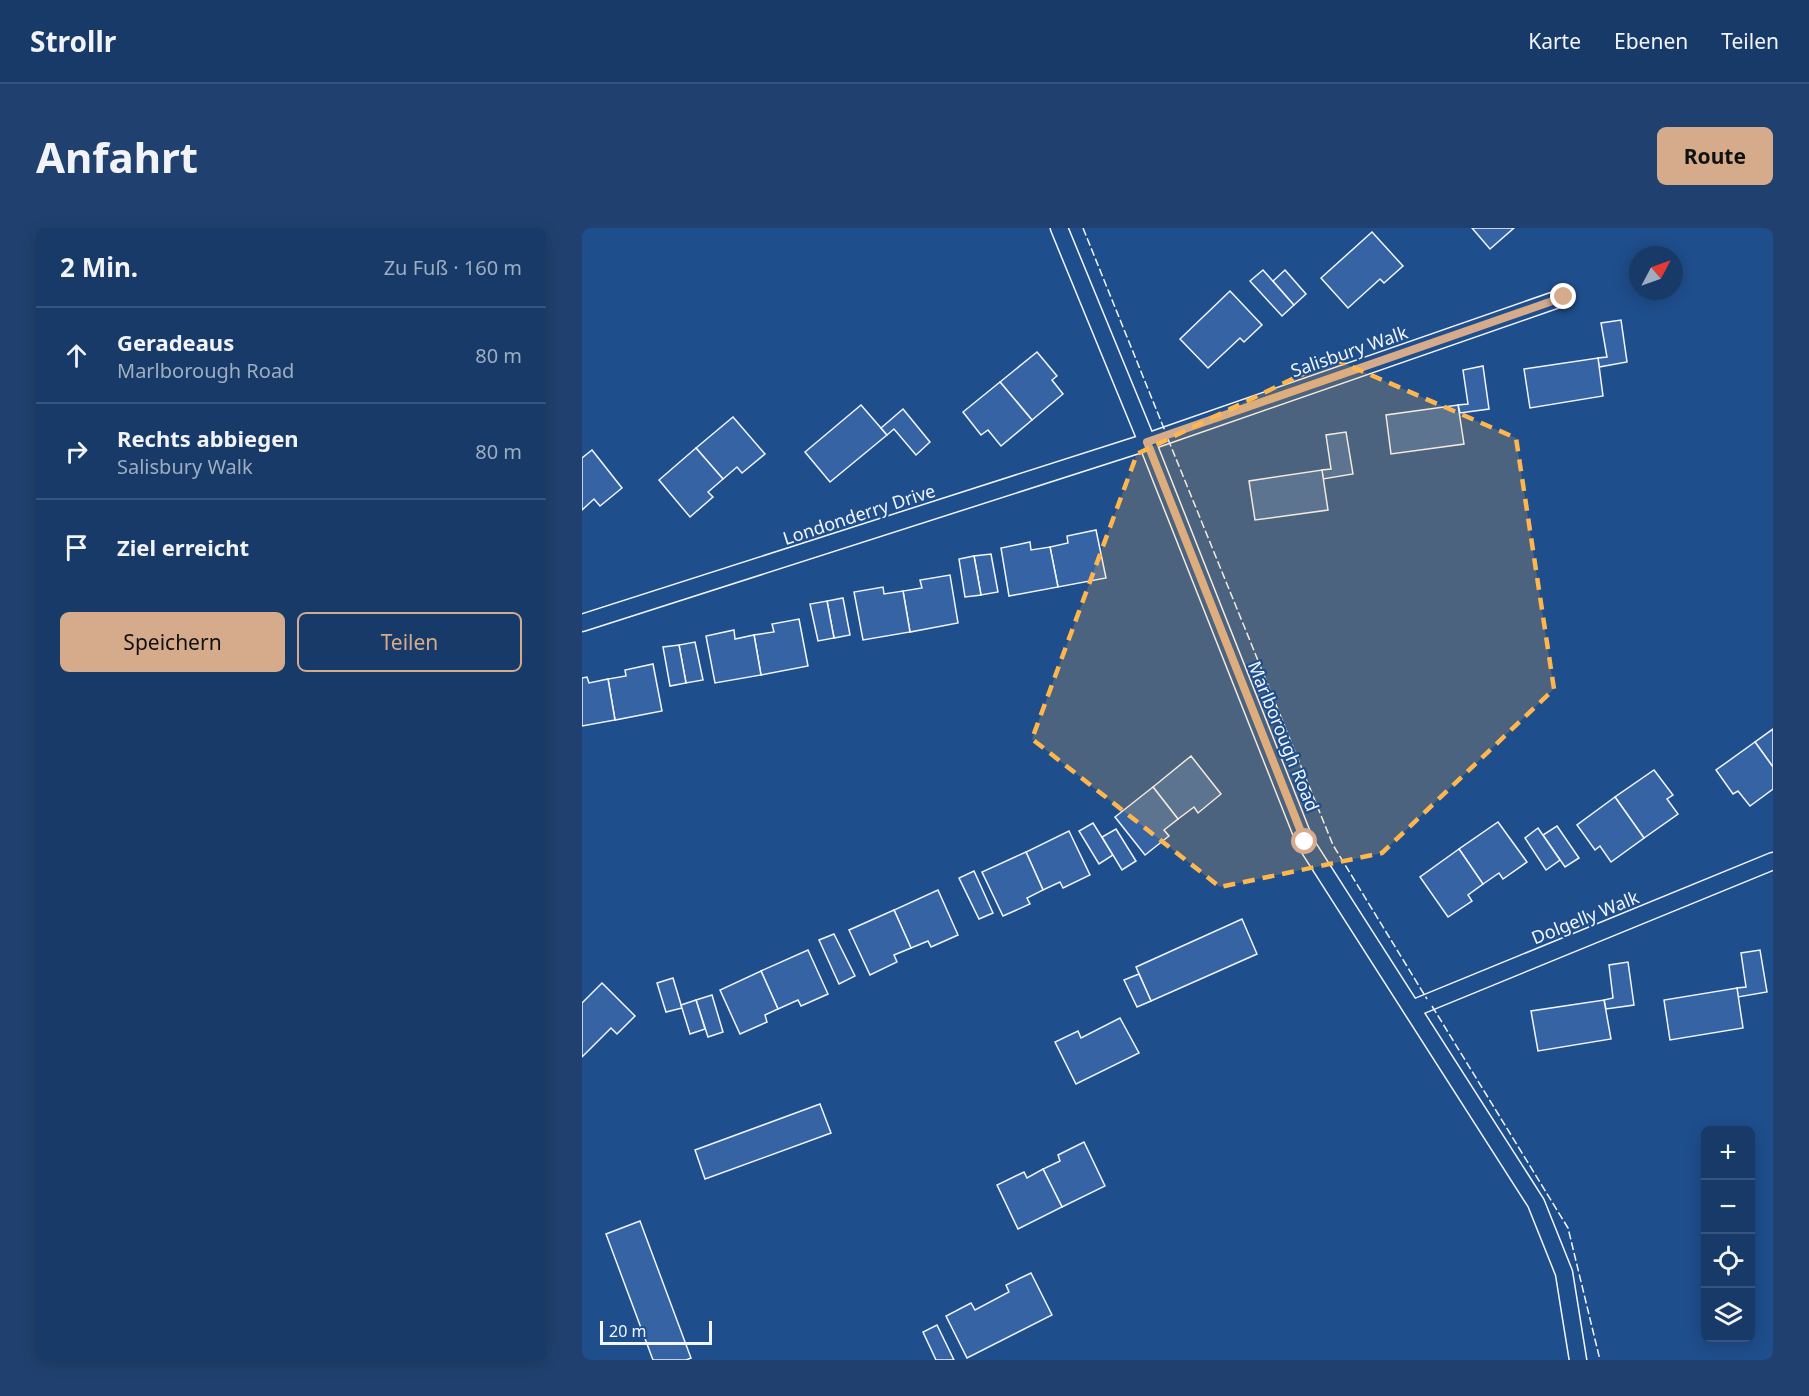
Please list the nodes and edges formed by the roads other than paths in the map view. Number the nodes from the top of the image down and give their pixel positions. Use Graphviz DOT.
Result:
graph roads {
  1 [pos="1059,228"];
  2 [pos="1564,297"];
  3 [pos="1147,442"];
  4 [pos="582,623"];
  5 [pos="1773,861"];
  6 [pos="1412,1009"];
  7 [pos="1578,1360"];
  1 -- 3 [label="lane, Marlborough Road"];
  2 -- 3 [label="lane, Salisbury Walk"];
  3 -- 4 [label="lane, Londonderry Drive"];
  3 -- 6 [label="lane, Marlborough Road"];
  5 -- 6 [label="lane, Dolgelly Walk"];
  6 -- 7 [label="lane, Marlborough Road"];
}
